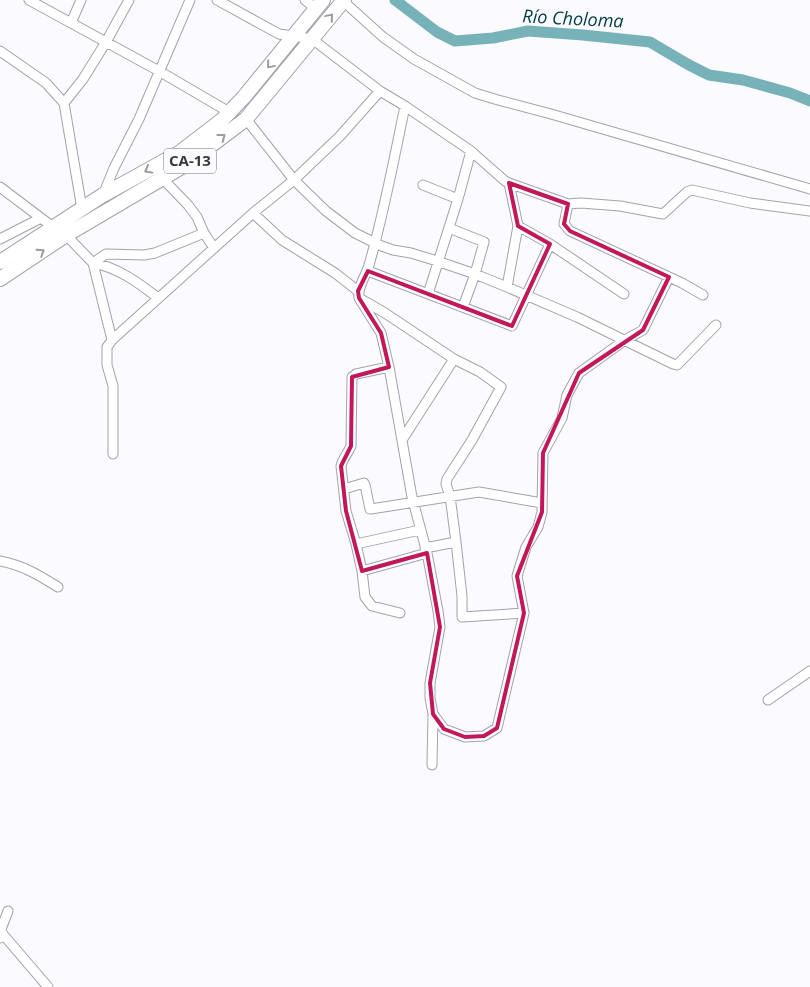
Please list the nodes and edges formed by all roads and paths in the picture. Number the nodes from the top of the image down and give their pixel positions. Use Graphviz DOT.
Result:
graph roads {
  1 [pos="29,0"];
  2 [pos="81,0"];
  3 [pos="129,0"];
  4 [pos="190,0"];
  5 [pos="217,0"];
  6 [pos="305,0"];
  7 [pos="344,0"];
  8 [pos="319,4"];
  9 [pos="71,23"];
  10 [pos="294,36"];
  11 [pos="312,39"];
  12 [pos="106,42"];
  13 [pos="0,51"];
  14 [pos="159,71"];
  15 [pos="380,91"];
  16 [pos="64,103"];
  17 [pos="405,106"];
  18 [pos="229,112"];
  19 [pos="246,119"];
  20 [pos="471,151"];
  21 [pos="164,178"];
  22 [pos="294,180"];
  23 [pos="509,183"];
  24 [pos="423,186"];
  25 [pos="0,187"];
  26 [pos="810,189"];
  27 [pos="103,195"];
  28 [pos="458,199"];
  29 [pos="568,204"];
  30 [pos="82,209"];
  31 [pos="810,211"];
  32 [pos="253,213"];
  33 [pos="41,218"];
  34 [pos="518,226"];
  35 [pos="53,227"];
  36 [pos="449,228"];
  37 [pos="204,233"];
  38 [pos="66,235"];
  39 [pos="0,239"];
  40 [pos="375,243"];
  41 [pos="550,244"];
  42 [pos="214,248"];
  43 [pos="437,261"];
  44 [pos="0,262"];
  45 [pos="93,263"];
  46 [pos="368,271"];
  47 [pos="475,274"];
  48 [pos="669,277"];
  49 [pos="0,279"];
  50 [pos="508,287"];
  51 [pos="428,294"];
  52 [pos="624,294"];
  53 [pos="703,294"];
  54 [pos="359,295"];
  55 [pos="526,295"];
  56 [pos="158,298"];
  57 [pos="464,307"];
  58 [pos="716,325"];
  59 [pos="112,340"];
  60 [pos="625,340"];
  61 [pos="454,359"];
  62 [pos="389,367"];
  63 [pos="402,440"];
  64 [pos="114,454"];
  65 [pos="344,489"];
  66 [pos="450,496"];
  67 [pos="413,502"];
  68 [pos="542,503"];
  69 [pos="420,530"];
  70 [pos="456,542"];
  71 [pos="356,544"];
  72 [pos="426,551"];
  73 [pos="0,561"];
  74 [pos="362,571"];
  75 [pos="58,587"];
  76 [pos="400,613"];
  77 [pos="524,613"];
  78 [pos="810,671"];
  79 [pos="768,700"];
  80 [pos="433,714"];
  81 [pos="432,765"];
  82 [pos="8,911"];
  83 [pos="0,934"];
  84 [pos="48,987"];
  1 -- 9 [label="street"];
  2 -- 9 [label="street"];
  3 -- 12 [label="street"];
  4 -- 14 [label="street"];
  5 -- 10 [label="street"];
  6 -- 8 [label="street"];
  11 -- 7 [label="highway, CA-13, one-way"];
  7 -- 26 [label="street"];
  8 -- 10 [label="highway, CA-13"];
  9 -- 12 [label="street"];
  10 -- 11 [label="street"];
  10 -- 18 [label="highway, CA-13, one-way"];
  11 -- 15 [label="street"];
  11 -- 19 [label="highway, CA-13"];
  12 -- 14 [label="street"];
  12 -- 16 [label="street"];
  13 -- 16 [label="street"];
  14 -- 18 [label="street"];
  14 -- 27 [label="street"];
  15 -- 17 [label="street"];
  15 -- 22 [label="street"];
  16 -- 30 [label="street"];
  17 -- 20 [label="street"];
  17 -- 40 [label="street"];
  18 -- 27 [label="highway, CA-13, one-way"];
  21 -- 19 [label="highway, CA-13, one-way"];
  19 -- 22 [label="street"];
  20 -- 23 [label="street"];
  20 -- 28 [label="street"];
  21 -- 37 [label="street"];
  21 -- 38 [label="highway, CA-13"];
  22 -- 32 [label="street"];
  22 -- 40 [label="street"];
  23 -- 29 [label="street"];
  23 -- 34 [label="street"];
  24 -- 28 [label="street"];
  25 -- 33 [label="street"];
  27 -- 30 [label="highway, CA-13"];
  28 -- 36 [label="street"];
  29 -- 31 [label="street"];
  29 -- 48 [label="street"];
  30 -- 35 [label="highway, CA-13"];
  32 -- 42 [label="street"];
  32 -- 54 [label="street"];
  33 -- 35 [label="street"];
  33 -- 39 [label="street"];
  34 -- 41 [label="street"];
  34 -- 50 [label="street"];
  35 -- 44 [label="highway, CA-13"];
  36 -- 43 [label="street"];
  36 -- 47 [label="street"];
  37 -- 42 [label="street"];
  37 -- 45 [label="street"];
  38 -- 45 [label="street"];
  49 -- 38 [label="highway, CA-13, one-way"];
  40 -- 43 [label="street"];
  40 -- 46 [label="street"];
  41 -- 52 [label="street"];
  41 -- 55 [label="street"];
  42 -- 56 [label="street"];
  43 -- 47 [label="street"];
  43 -- 51 [label="street"];
  45 -- 56 [label="street"];
  45 -- 59 [label="street"];
  46 -- 51 [label="street"];
  46 -- 54 [label="street"];
  47 -- 50 [label="street"];
  47 -- 57 [label="street"];
  48 -- 53 [label="street"];
  48 -- 60 [label="street"];
  50 -- 55 [label="street"];
  51 -- 57 [label="street"];
  54 -- 61 [label="street"];
  54 -- 62 [label="street"];
  55 -- 57 [label="street"];
  55 -- 60 [label="street"];
  56 -- 59 [label="street"];
  58 -- 60 [label="street"];
  59 -- 64 [label="street"];
  60 -- 68 [label="street"];
  61 -- 63 [label="street"];
  61 -- 66 [label="street"];
  62 -- 63 [label="street"];
  62 -- 65 [label="street"];
  63 -- 67 [label="street"];
  65 -- 67 [label="street"];
  65 -- 71 [label="street"];
  66 -- 67 [label="street"];
  66 -- 68 [label="street"];
  66 -- 70 [label="street"];
  67 -- 69 [label="street"];
  68 -- 77 [label="street"];
  69 -- 71 [label="street"];
  69 -- 72 [label="street"];
  70 -- 72 [label="street"];
  70 -- 77 [label="street"];
  71 -- 74 [label="street"];
  72 -- 74 [label="street"];
  72 -- 80 [label="street"];
  73 -- 75 [label="street"];
  74 -- 76 [label="street"];
  77 -- 80 [label="street"];
  78 -- 79 [label="street"];
  80 -- 81 [label="street"];
  82 -- 83 [label="street"];
  83 -- 84 [label="street"];
}
